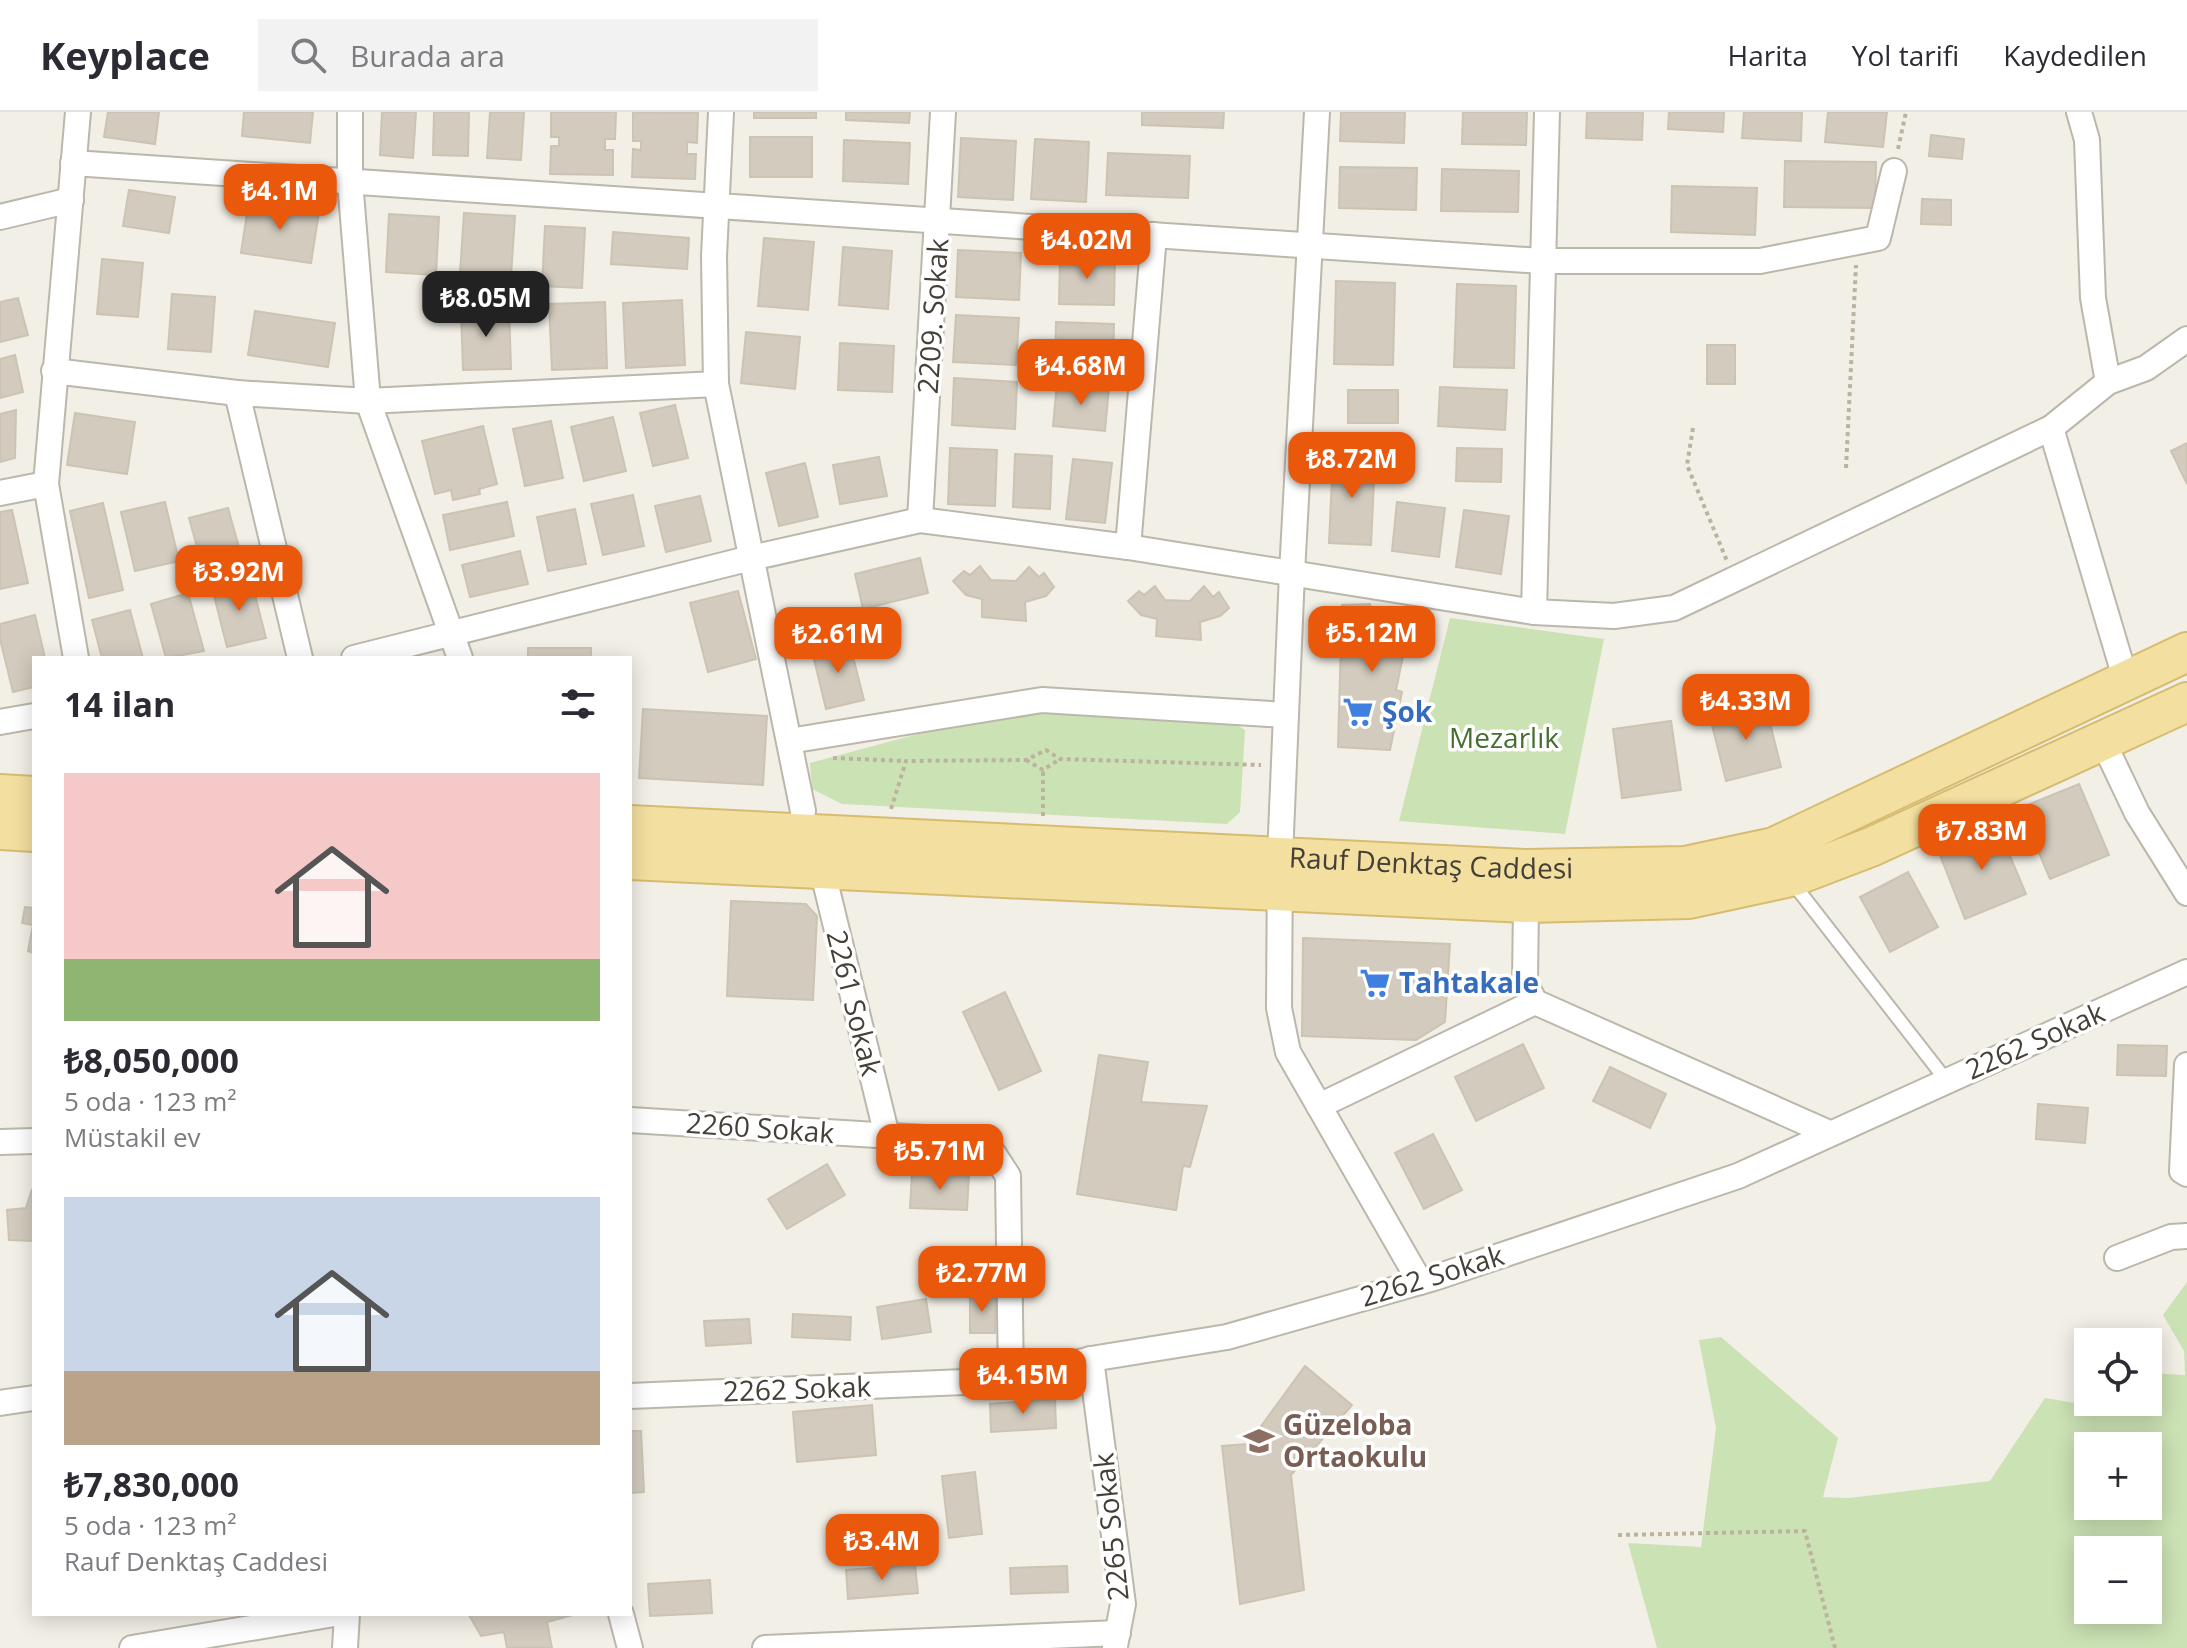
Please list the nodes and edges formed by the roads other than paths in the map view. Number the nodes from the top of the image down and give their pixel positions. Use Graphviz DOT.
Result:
graph roads {
  1 [pos="78,112"];
  2 [pos="350,112"];
  3 [pos="721,112"];
  4 [pos="943,112"];
  5 [pos="1317,112"];
  6 [pos="1547,112"];
  7 [pos="2079,112"];
  8 [pos="73,163"];
  9 [pos="1894,171"];
  10 [pos="350,181"];
  11 [pos="71,200"];
  12 [pos="716,206"];
  13 [pos="0,217"];
  14 [pos="939,220"];
  15 [pos="1154,235"];
  16 [pos="1313,245"];
  17 [pos="1542,261"];
  18 [pos="2187,339"];
  19 [pos="54,371"];
  20 [pos="2108,382"];
  21 [pos="716,384"];
  22 [pos="237,393"];
  23 [pos="368,401"];
  24 [pos="2051,428"];
  25 [pos="46,484"];
  26 [pos="0,493"];
  27 [pos="920,520"];
  28 [pos="1128,547"];
  29 [pos="751,558"];
  30 [pos="1292,573"];
  31 [pos="1534,612"];
  32 [pos="454,647"];
  33 [pos="2187,652"];
  34 [pos="76,656"];
  35 [pos="300,656"];
  36 [pos="372,656"];
  37 [pos="2126,681"];
  38 [pos="2187,702"];
  39 [pos="1286,715"];
  40 [pos="32,716"];
  41 [pos="0,722"];
  42 [pos="2111,738"];
  43 [pos="790,749"];
  44 [pos="0,794"];
  45 [pos="32,796"];
  46 [pos="803,811"];
  47 [pos="632,825"];
  48 [pos="0,830"];
  49 [pos="32,832"];
  50 [pos="632,860"];
  51 [pos="822,869"];
  52 [pos="1280,874"];
  53 [pos="1799,891"];
  54 [pos="2187,893"];
  55 [pos="1526,903"];
  56 [pos="2187,972"];
  57 [pos="1535,1002"];
  58 [pos="2187,1065"];
  59 [pos="1946,1080"];
  60 [pos="1319,1106"];
  61 [pos="632,1120"];
  62 [pos="1829,1133"];
  63 [pos="887,1136"];
  64 [pos="32,1141"];
  65 [pos="0,1142"];
  66 [pos="2187,1174"];
  67 [pos="2187,1236"];
  68 [pos="2117,1258"];
  69 [pos="1420,1282"];
  70 [pos="1091,1359"];
  71 [pos="1011,1380"];
  72 [pos="632,1396"];
  73 [pos="32,1398"];
  74 [pos="0,1403"];
  75 [pos="322,1616"];
  76 [pos="347,1616"];
  77 [pos="622,1616"];
  78 [pos="1116,1640"];
  79 [pos="132,1648"];
  80 [pos="345,1648"];
  81 [pos="630,1648"];
  82 [pos="765,1648"];
  1 -- 8 [label="street"];
  2 -- 10 [label="street"];
  3 -- 12 [label="street"];
  4 -- 14 [label="street, 2209. Sokak"];
  5 -- 16 [label="street"];
  6 -- 17 [label="street"];
  7 -- 20 [label="street"];
  8 -- 10 [label="street"];
  8 -- 11 [label="street"];
  9 -- 17 [label="street"];
  10 -- 12 [label="street"];
  10 -- 23 [label="street"];
  11 -- 13 [label="street"];
  11 -- 19 [label="street"];
  12 -- 14 [label="street"];
  12 -- 21 [label="street"];
  14 -- 15 [label="street"];
  14 -- 27 [label="street, 2209. Sokak"];
  15 -- 16 [label="street"];
  15 -- 28 [label="street"];
  16 -- 17 [label="street"];
  16 -- 30 [label="street"];
  17 -- 31 [label="street"];
  18 -- 20 [label="street"];
  19 -- 22 [label="street"];
  19 -- 25 [label="street"];
  20 -- 24 [label="street"];
  21 -- 23 [label="street"];
  21 -- 29 [label="street"];
  22 -- 23 [label="street"];
  22 -- 35 [label="street"];
  23 -- 32 [label="street"];
  24 -- 31 [label="street"];
  24 -- 37 [label="street"];
  25 -- 26 [label="street"];
  25 -- 34 [label="street"];
  27 -- 28 [label="street"];
  27 -- 29 [label="street"];
  28 -- 30 [label="street"];
  29 -- 32 [label="street"];
  29 -- 43 [label="street"];
  30 -- 31 [label="street"];
  30 -- 39 [label="street"];
  32 -- 36 [label="street"];
  33 -- 37 [label="main road, Rauf Denktaş Caddesi"];
  37 -- 52 [label="main road, Rauf Denktaş Caddesi"];
  38 -- 42 [label="main road, Rauf Denktaş Caddesi"];
  39 -- 43 [label="street"];
  39 -- 52 [label="street"];
  40 -- 41 [label="street"];
  42 -- 54 [label="street"];
  42 -- 55 [label="main road, Rauf Denktaş Caddesi"];
  43 -- 46 [label="street"];
  44 -- 45 [label="main road"];
  47 -- 52 [label="main road, Rauf Denktaş Caddesi"];
  48 -- 49 [label="main road"];
  50 -- 51 [label="main road, Rauf Denktaş Caddesi"];
  51 -- 52 [label="main road, Rauf Denktaş Caddesi"];
  51 -- 63 [label="street, 2261 Sokak"];
  52 -- 55 [label="main road, Rauf Denktaş Caddesi"];
  52 -- 60 [label="street"];
  53 -- 59 [label="lane"];
  55 -- 57 [label="street"];
  56 -- 59 [label="street, 2262 Sokak"];
  57 -- 60 [label="street"];
  57 -- 62 [label="street"];
  58 -- 66 [label="street"];
  59 -- 62 [label="street, 2262 Sokak"];
  60 -- 69 [label="street"];
  61 -- 63 [label="street, 2260 Sokak"];
  62 -- 69 [label="street, 2262 Sokak"];
  63 -- 71 [label="street, 2260 Sokak"];
  64 -- 65 [label="street"];
  67 -- 68 [label="street"];
  69 -- 70 [label="street, 2262 Sokak"];
  70 -- 71 [label="street, 2262 Sokak"];
  70 -- 78 [label="street, 2265 Sokak"];
  71 -- 72 [label="street, 2262 Sokak"];
  73 -- 74 [label="street"];
  75 -- 79 [label="street"];
  76 -- 80 [label="street"];
  77 -- 81 [label="street"];
  78 -- 82 [label="street"];
}
